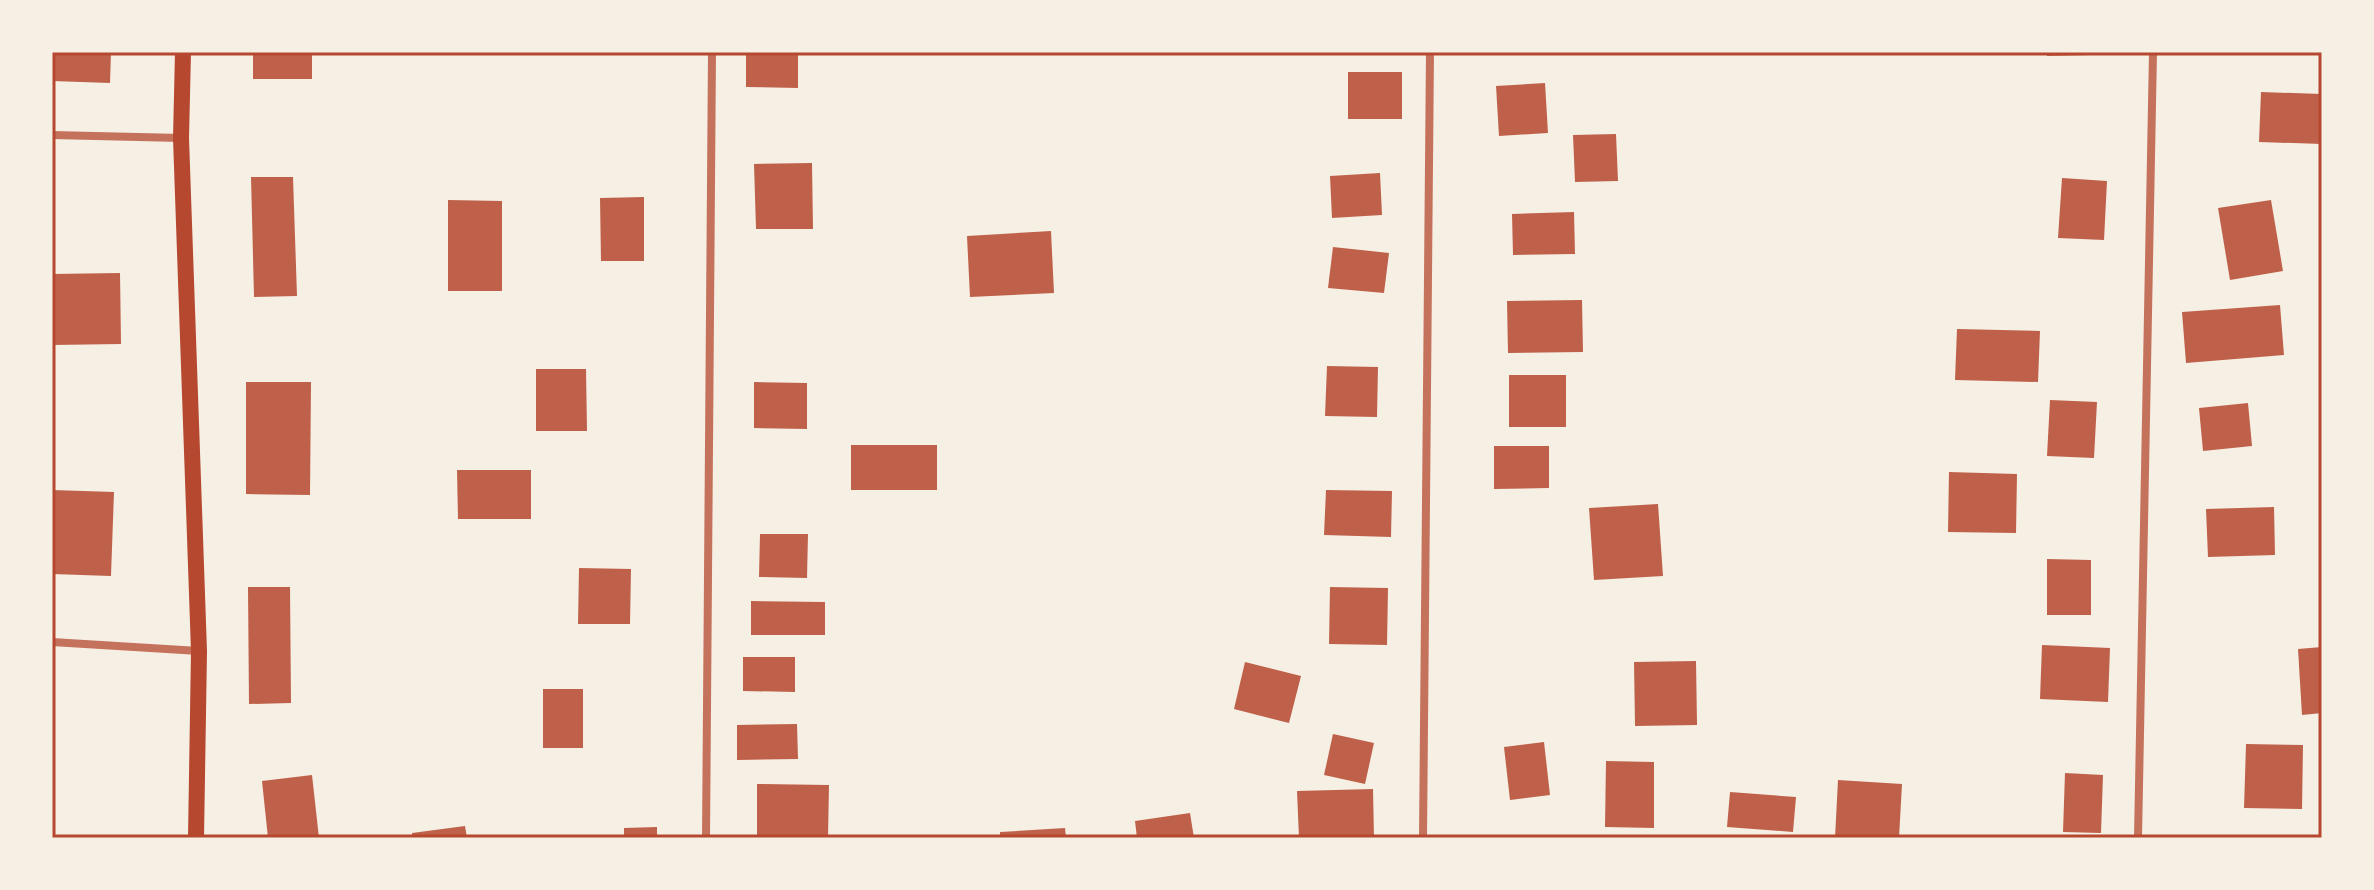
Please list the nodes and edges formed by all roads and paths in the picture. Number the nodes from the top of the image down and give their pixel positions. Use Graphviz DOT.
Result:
graph roads {
  1 [pos="183,52"];
  2 [pos="712,52"];
  3 [pos="1430,52"];
  4 [pos="2153,52"];
  5 [pos="52,135"];
  6 [pos="181,138"];
  7 [pos="52,642"];
  8 [pos="199,651"];
  9 [pos="196,838"];
  10 [pos="706,838"];
  11 [pos="1423,838"];
  12 [pos="2138,838"];
  1 -- 6 [label="main road"];
  2 -- 10 [label="street"];
  3 -- 11 [label="street"];
  4 -- 12 [label="street"];
  5 -- 6 [label="street"];
  6 -- 8 [label="main road"];
  7 -- 8 [label="street"];
  8 -- 9 [label="main road"];
}
